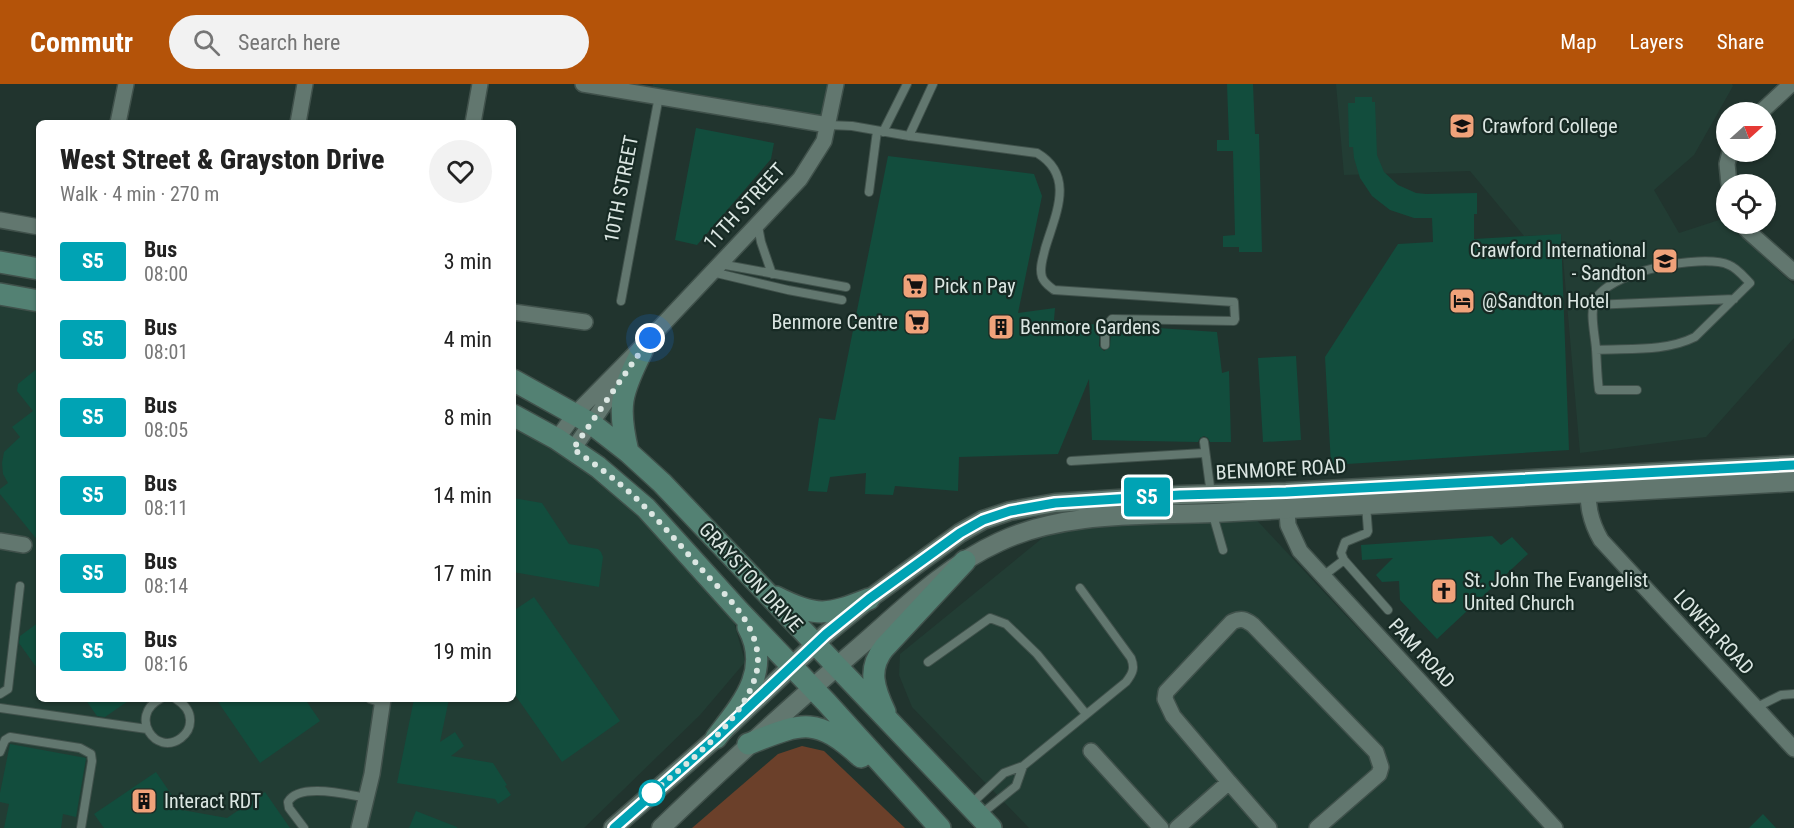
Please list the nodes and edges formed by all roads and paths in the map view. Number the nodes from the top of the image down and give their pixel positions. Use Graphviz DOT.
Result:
graph roads {
  1 [pos="126,84"];
  2 [pos="305,84"];
  3 [pos="480,84"];
  4 [pos="583,84"];
  5 [pos="836,84"];
  6 [pos="907,84"];
  7 [pos="933,84"];
  8 [pos="1791,84"];
  9 [pos="660,90"];
  10 [pos="1772,102"];
  11 [pos="119,120"];
  12 [pos="299,120"];
  13 [pos="474,120"];
  14 [pos="828,125"];
  15 [pos="880,131"];
  16 [pos="909,136"];
  17 [pos="869,192"];
  18 [pos="0,220"];
  19 [pos="758,224"];
  20 [pos="36,226"];
  21 [pos="1751,234"];
  22 [pos="0,262"];
  23 [pos="36,268"];
  24 [pos="715,268"];
  25 [pos="1794,272"];
  26 [pos="772,274"];
  27 [pos="846,287"];
  28 [pos="0,294"];
  29 [pos="1734,299"];
  30 [pos="36,300"];
  31 [pos="842,300"];
  32 [pos="621,301"];
  33 [pos="1593,305"];
  34 [pos="516,312"];
  35 [pos="585,322"];
  36 [pos="646,344"];
  37 [pos="1105,345"];
  38 [pos="1596,350"];
  39 [pos="516,382"];
  40 [pos="1637,390"];
  41 [pos="516,417"];
  42 [pos="583,419"];
  43 [pos="1204,442"];
  44 [pos="565,444"];
  45 [pos="628,452"];
  46 [pos="1204,453"];
  47 [pos="1071,461"];
  48 [pos="1794,465"];
  49 [pos="1794,482"];
  50 [pos="1588,484"];
  51 [pos="1286,500"];
  52 [pos="1212,504"];
  53 [pos="1365,504"];
  54 [pos="0,541"];
  55 [pos="24,545"];
  56 [pos="1223,550"];
  57 [pos="1344,560"];
  58 [pos="965,561"];
  59 [pos="1323,576"];
  60 [pos="20,586"];
  61 [pos="1080,588"];
  62 [pos="768,593"];
  63 [pos="869,599"];
  64 [pos="1388,610"];
  65 [pos="739,611"];
  66 [pos="815,645"];
  67 [pos="928,662"];
  68 [pos="792,666"];
  69 [pos="836,667"];
  70 [pos="812,687"];
  71 [pos="0,694"];
  72 [pos="1794,694"];
  73 [pos="156,702"];
  74 [pos="180,702"];
  75 [pos="378,702"];
  76 [pos="0,708"];
  77 [pos="1755,708"];
  78 [pos="1086,714"];
  79 [pos="891,725"];
  80 [pos="147,729"];
  81 [pos="716,738"];
  82 [pos="748,744"];
  83 [pos="1794,749"];
  84 [pos="1091,751"];
  85 [pos="0,752"];
  86 [pos="1023,766"];
  87 [pos="1229,782"];
  88 [pos="368,798"];
  89 [pos="980,816"];
  90 [pos="939,827"];
  91 [pos="81,828"];
  92 [pos="304,828"];
  93 [pos="358,828"];
  94 [pos="614,828"];
  95 [pos="661,828"];
  96 [pos="1161,828"];
  97 [pos="1177,828"];
  98 [pos="1269,828"];
  99 [pos="1317,828"];
  100 [pos="1555,828"];
  1 -- 11 [label="street"];
  2 -- 12 [label="street"];
  3 -- 13 [label="street"];
  4 -- 9 [label="street"];
  5 -- 14 [label="street, 11TH STREET"];
  6 -- 15 [label="lane"];
  7 -- 16 [label="lane"];
  8 -- 10 [label="street"];
  9 -- 14 [label="street"];
  9 -- 32 [label="lane, 10TH STREET"];
  14 -- 15 [label="lane"];
  14 -- 19 [label="street, 11TH STREET"];
  15 -- 16 [label="lane"];
  15 -- 17 [label="lane"];
  16 -- 37 [label="lane"];
  18 -- 20 [label="street"];
  19 -- 24 [label="street, 11TH STREET"];
  19 -- 26 [label="lane"];
  21 -- 25 [label="street"];
  22 -- 23 [label="main road"];
  24 -- 26 [label="lane"];
  24 -- 31 [label="lane"];
  24 -- 36 [label="street, 11TH STREET"];
  26 -- 27 [label="lane"];
  28 -- 30 [label="main road"];
  29 -- 33 [label="lane"];
  29 -- 33 [label="lane"];
  29 -- 38 [label="lane"];
  33 -- 38 [label="lane"];
  34 -- 35 [label="street"];
  36 -- 42 [label="street, 11TH STREET"];
  36 -- 45 [label="main road"];
  38 -- 40 [label="lane"];
  39 -- 42 [label="main road, GRAYSTON DRIVE"];
  41 -- 44 [label="main road, GRAYSTON DRIVE"];
  42 -- 44 [label="street, 11TH STREET"];
  42 -- 45 [label="main road, GRAYSTON DRIVE"];
  43 -- 46 [label="lane"];
  44 -- 65 [label="main road, GRAYSTON DRIVE"];
  45 -- 62 [label="main road, GRAYSTON DRIVE"];
  46 -- 47 [label="lane"];
  46 -- 52 [label="lane"];
  48 -- 50 [label="street, BENMORE ROAD"];
  49 -- 50 [label="street, BENMORE ROAD"];
  50 -- 51 [label="street, BENMORE ROAD"];
  50 -- 53 [label="street, BENMORE ROAD"];
  50 -- 77 [label="street, LOWER ROAD"];
  51 -- 52 [label="street, BENMORE ROAD"];
  51 -- 53 [label="street, BENMORE ROAD"];
  51 -- 59 [label="street, PAM ROAD"];
  52 -- 56 [label="lane"];
  52 -- 58 [label="street, BENMORE ROAD"];
  52 -- 63 [label="street, BENMORE ROAD"];
  53 -- 57 [label="lane"];
  54 -- 55 [label="street"];
  57 -- 59 [label="lane"];
  57 -- 64 [label="lane"];
  58 -- 69 [label="street, BENMORE ROAD"];
  58 -- 79 [label="main road"];
  59 -- 100 [label="street, PAM ROAD"];
  60 -- 71 [label="lane"];
  61 -- 78 [label="lane"];
  62 -- 63 [label="main road"];
  62 -- 66 [label="main road, GRAYSTON DRIVE"];
  63 -- 66 [label="street, BENMORE ROAD"];
  65 -- 68 [label="main road, GRAYSTON DRIVE"];
  65 -- 81 [label="main road"];
  66 -- 68 [label="street, BENMORE ROAD"];
  66 -- 69 [label="main road, GRAYSTON DRIVE"];
  67 -- 78 [label="lane"];
  68 -- 70 [label="main road, GRAYSTON DRIVE"];
  68 -- 81 [label="street, BENMORE ROAD"];
  69 -- 70 [label="street, BENMORE ROAD"];
  69 -- 79 [label="main road, GRAYSTON DRIVE"];
  70 -- 82 [label="street, BENMORE ROAD"];
  70 -- 90 [label="main road, GRAYSTON DRIVE"];
  72 -- 77 [label="lane"];
  73 -- 80 [label="lane"];
  74 -- 80 [label="lane"];
  75 -- 88 [label="street"];
  76 -- 80 [label="lane"];
  77 -- 83 [label="street, LOWER ROAD"];
  78 -- 86 [label="lane"];
  79 -- 89 [label="main road, GRAYSTON DRIVE"];
  81 -- 94 [label="street, BENMORE ROAD"];
  82 -- 90 [label="main road"];
  82 -- 95 [label="street, BENMORE ROAD"];
  84 -- 96 [label="street"];
  85 -- 91 [label="lane"];
  86 -- 89 [label="lane"];
  86 -- 89 [label="lane"];
  87 -- 97 [label="street"];
  87 -- 98 [label="street"];
  87 -- 99 [label="street"];
  88 -- 92 [label="lane"];
  88 -- 93 [label="street"];
}
